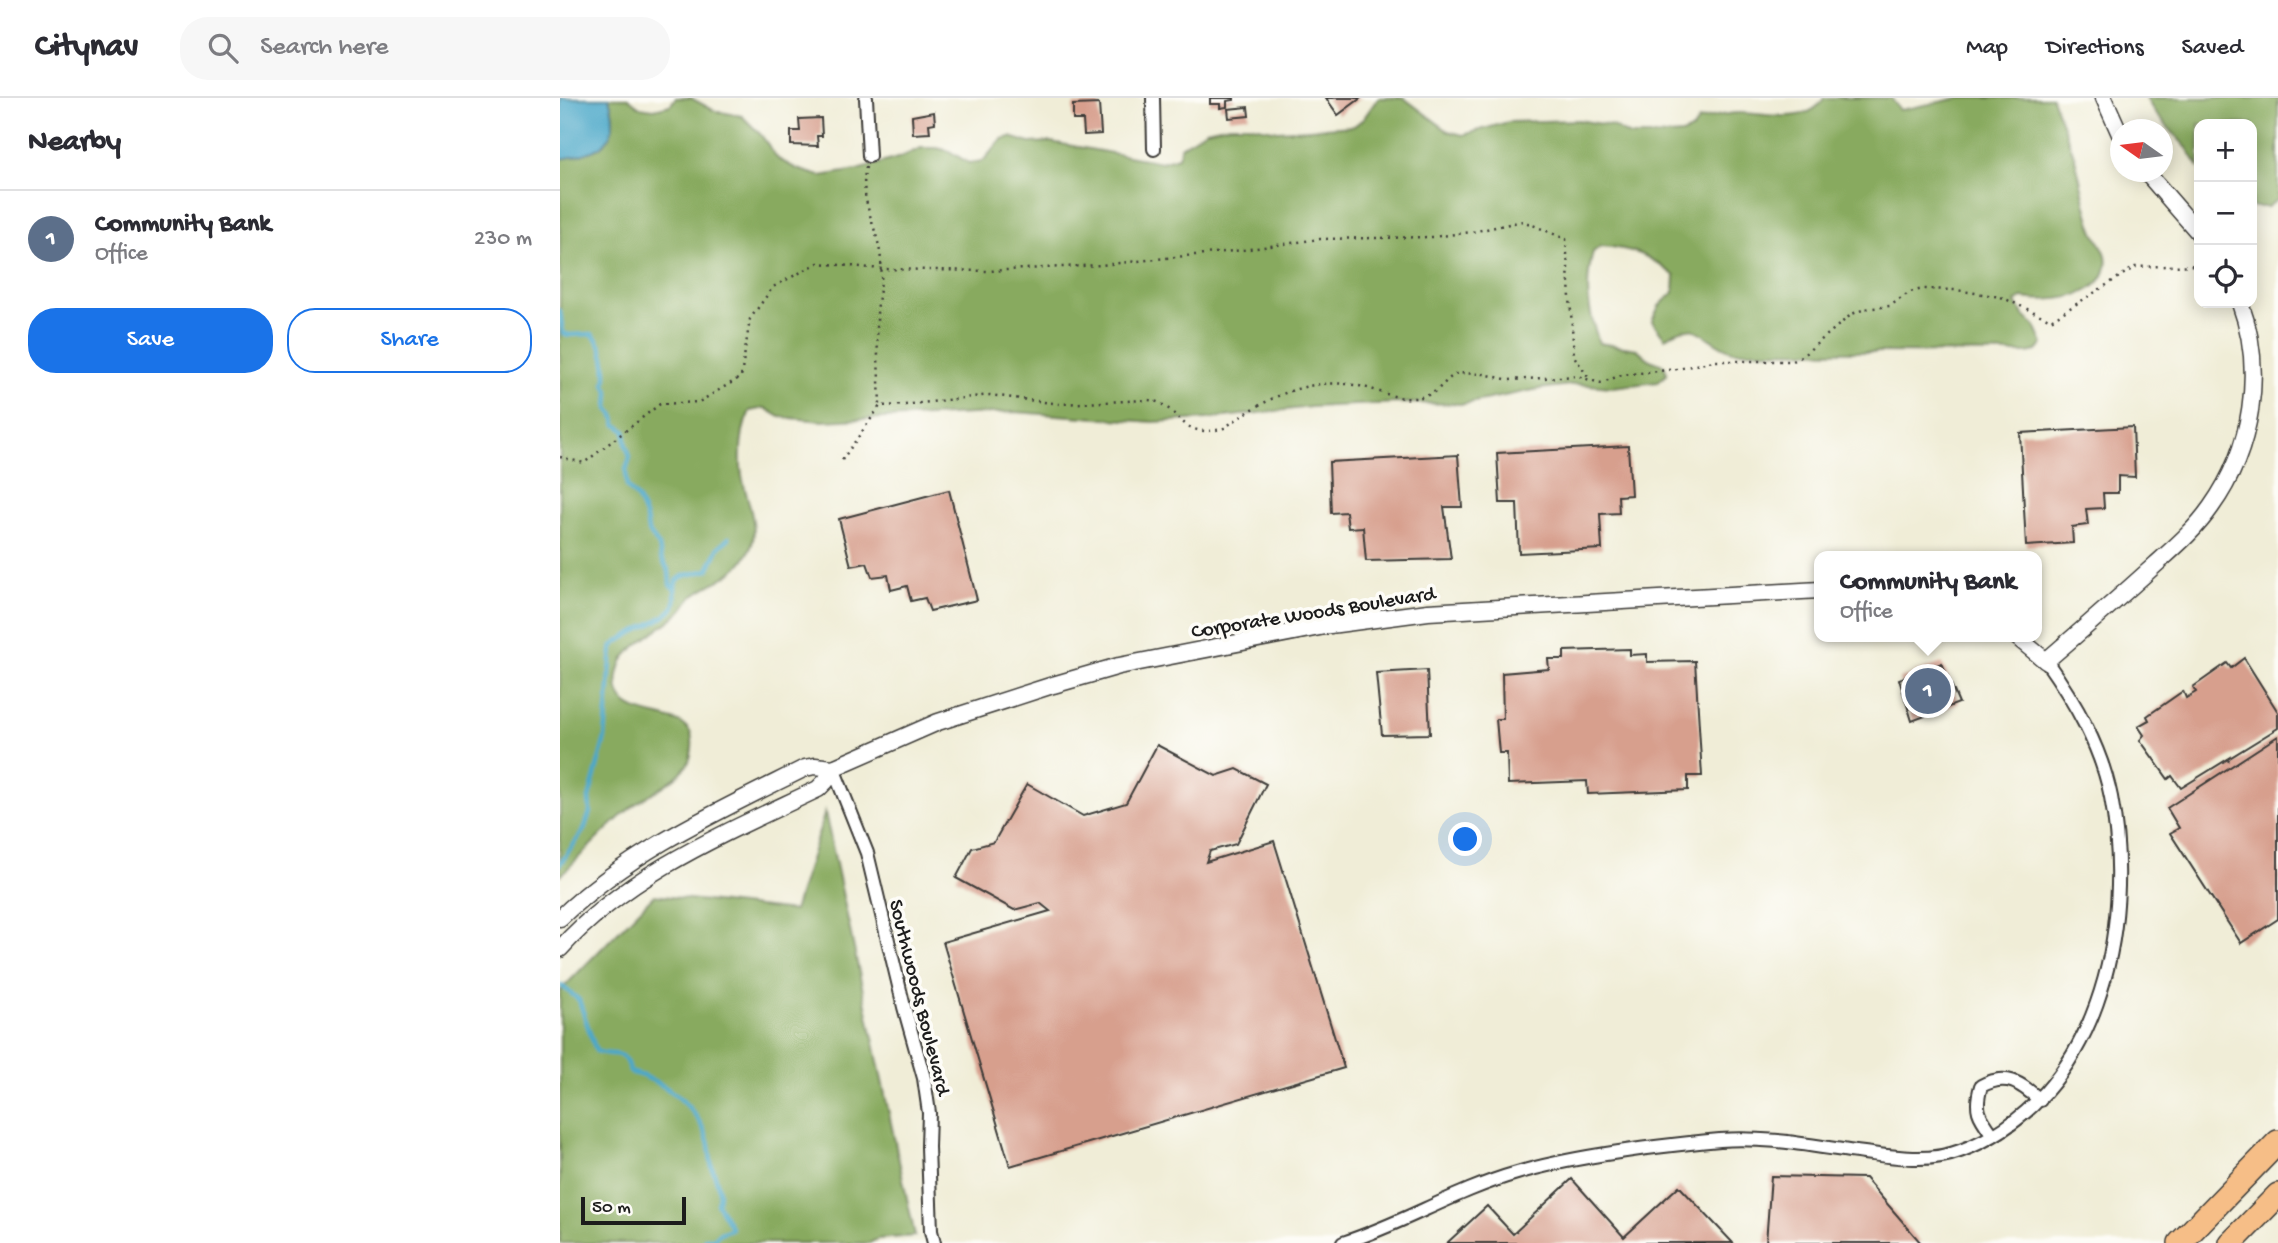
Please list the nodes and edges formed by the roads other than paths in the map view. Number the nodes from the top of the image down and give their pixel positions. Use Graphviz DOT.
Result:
graph roads {
  1 [pos="866,98"];
  2 [pos="1153,98"];
  3 [pos="2104,98"];
  4 [pos="2113,119"];
  5 [pos="1154,149"];
  6 [pos="869,156"];
  7 [pos="2155,182"];
  8 [pos="2194,227"];
  9 [pos="2241,308"];
  10 [pos="1814,590"];
  11 [pos="2023,642"];
  12 [pos="2046,661"];
  13 [pos="833,768"];
  14 [pos="560,918"];
  15 [pos="560,949"];
  16 [pos="2040,1100"];
  17 [pos="1993,1135"];
  18 [pos="2278,1142"];
  19 [pos="2278,1195"];
  20 [pos="2184,1238"];
  21 [pos="934,1243"];
  22 [pos="1343,1243"];
  23 [pos="2231,1243"];
  1 -- 6 [label="street"];
  2 -- 5 [label="street"];
  3 -- 4 [label="street"];
  7 -- 8 [label="street"];
  9 -- 12 [label="street"];
  10 -- 13 [label="street, Corporate Woods Boulevard"];
  11 -- 12 [label="street"];
  12 -- 16 [label="street"];
  13 -- 14 [label="street, Corporate Woods Boulevard"];
  13 -- 15 [label="street, Corporate Woods Boulevard"];
  13 -- 21 [label="street, Southwoods Boulevard"];
  16 -- 17 [label="street"];
  16 -- 17 [label="street"];
  17 -- 22 [label="street"];
  18 -- 20 [label="highway"];
  19 -- 23 [label="highway"];
}
